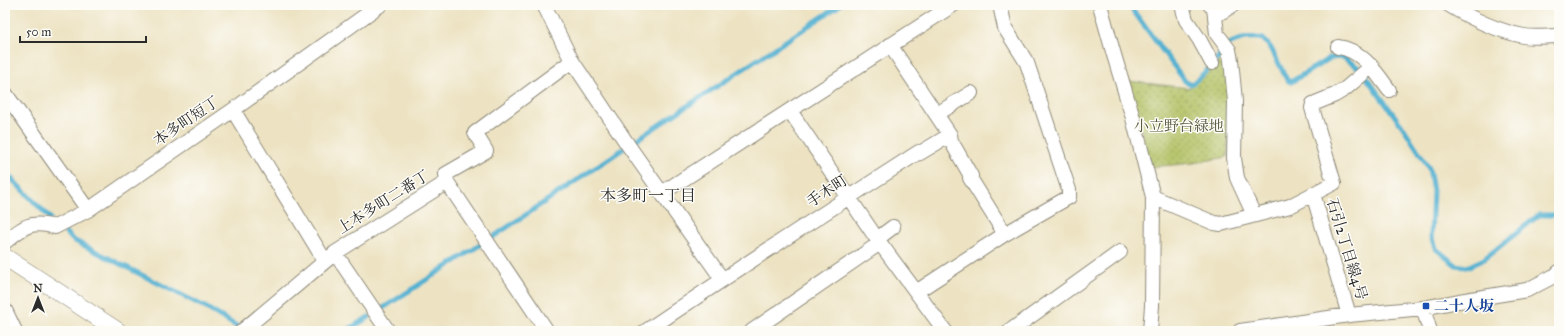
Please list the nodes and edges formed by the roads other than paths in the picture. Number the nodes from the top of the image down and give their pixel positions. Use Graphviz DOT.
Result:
graph roads {
  1 [pos="380,5"];
  2 [pos="544,5"];
  3 [pos="953,5"];
  4 [pos="1000,5"];
  5 [pos="1100,5"];
  6 [pos="1182,5"];
  7 [pos="1233,5"];
  8 [pos="1449,5"];
  9 [pos="1212,10"];
  10 [pos="1559,36"];
  11 [pos="890,45"];
  12 [pos="1338,47"];
  13 [pos="572,61"];
  14 [pos="1212,63"];
  15 [pos="1372,66"];
  16 [pos="1389,90"];
  17 [pos="5,93"];
  18 [pos="971,93"];
  19 [pos="233,110"];
  20 [pos="790,112"];
  21 [pos="937,114"];
  22 [pos="950,135"];
  23 [pos="447,182"];
  24 [pos="662,193"];
  25 [pos="1313,194"];
  26 [pos="849,197"];
  27 [pos="1153,197"];
  28 [pos="88,210"];
  29 [pos="1254,215"];
  30 [pos="893,227"];
  31 [pos="1005,234"];
  32 [pos="879,241"];
  33 [pos="5,242"];
  34 [pos="1120,252"];
  35 [pos="5,257"];
  36 [pos="330,257"];
  37 [pos="1558,275"];
  38 [pos="722,279"];
  39 [pos="916,292"];
  40 [pos="1423,308"];
  41 [pos="5,310"];
  42 [pos="1349,315"];
  43 [pos="15,331"];
  44 [pos="118,331"];
  45 [pos="242,331"];
  46 [pos="388,331"];
  47 [pos="546,331"];
  48 [pos="646,331"];
  49 [pos="752,331"];
  50 [pos="945,331"];
  51 [pos="1010,331"];
  52 [pos="1150,331"];
  53 [pos="1240,331"];
  54 [pos="1430,331"];
  1 -- 19 [label="street, 本多町短丁"];
  2 -- 13 [label="street"];
  3 -- 11 [label="street"];
  4 -- 31 [label="street"];
  5 -- 27 [label="street"];
  6 -- 14 [label="street"];
  7 -- 9 [label="street"];
  8 -- 10 [label="street"];
  9 -- 29 [label="street"];
  11 -- 20 [label="street"];
  11 -- 21 [label="street"];
  12 -- 15 [label="street"];
  13 -- 23 [label="street, 上本多町二番丁"];
  13 -- 24 [label="street"];
  15 -- 16 [label="street"];
  15 -- 25 [label="street"];
  17 -- 28 [label="street"];
  18 -- 21 [label="street"];
  19 -- 28 [label="street, 本多町短丁"];
  19 -- 36 [label="street"];
  20 -- 24 [label="street"];
  20 -- 26 [label="street"];
  21 -- 22 [label="street"];
  22 -- 26 [label="street, 手木町"];
  22 -- 31 [label="street"];
  23 -- 36 [label="street, 上本多町二番丁"];
  23 -- 47 [label="street"];
  24 -- 38 [label="street"];
  25 -- 29 [label="street, 石引2丁目線4号"];
  25 -- 42 [label="street, 石引2丁目線4号"];
  26 -- 32 [label="street"];
  26 -- 38 [label="street, 手木町"];
  27 -- 29 [label="street, 石引2丁目線4号"];
  27 -- 52 [label="street"];
  28 -- 33 [label="street, 本多町短丁"];
  30 -- 32 [label="street"];
  31 -- 39 [label="street"];
  32 -- 39 [label="street"];
  32 -- 49 [label="street"];
  34 -- 51 [label="street"];
  35 -- 44 [label="street"];
  36 -- 45 [label="street, 上本多町二番丁"];
  36 -- 46 [label="street"];
  37 -- 40 [label="street"];
  38 -- 48 [label="street, 手木町"];
  39 -- 50 [label="street"];
  40 -- 42 [label="street"];
  40 -- 54 [label="street"];
  41 -- 43 [label="street"];
  42 -- 53 [label="street"];
}
